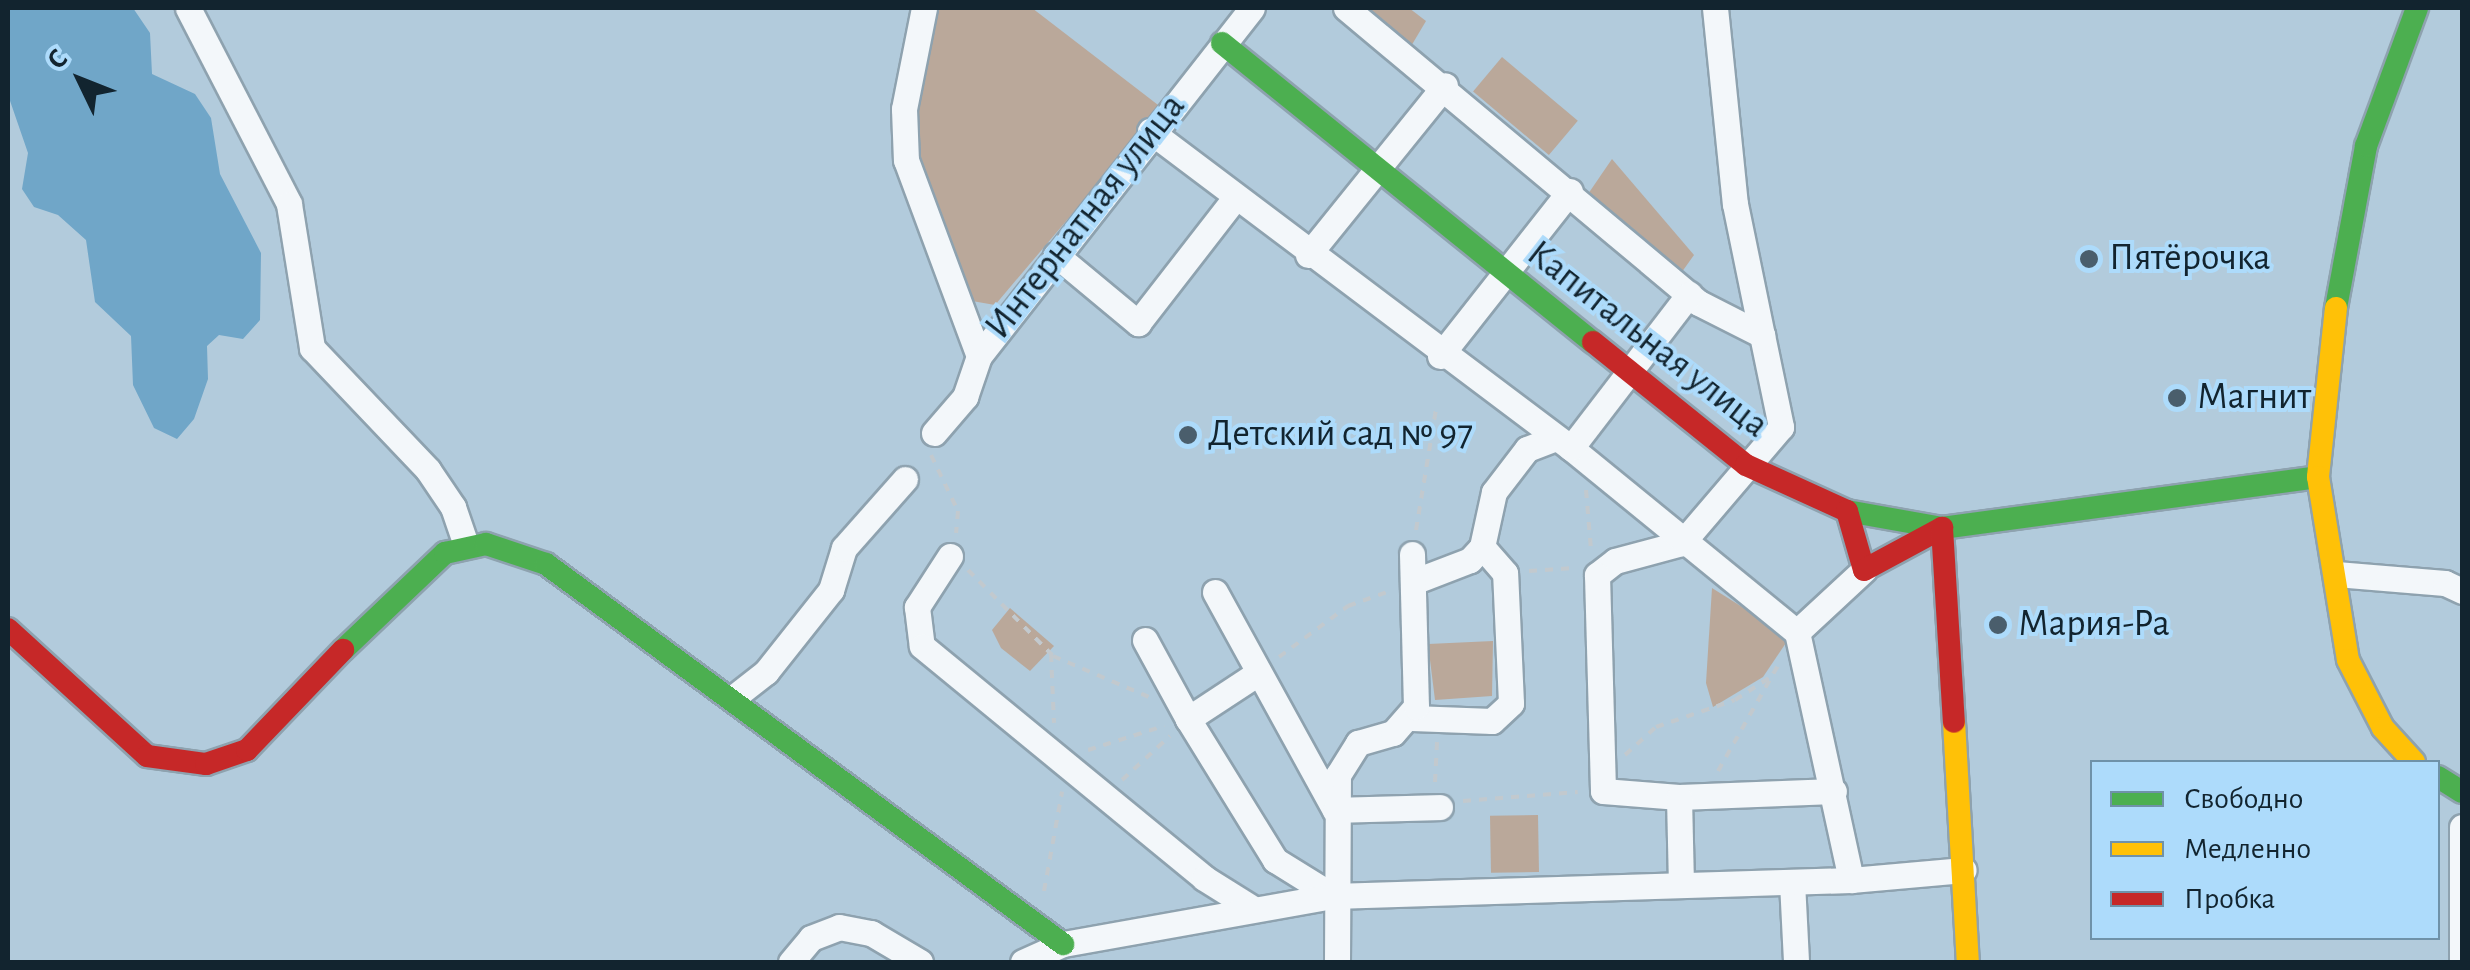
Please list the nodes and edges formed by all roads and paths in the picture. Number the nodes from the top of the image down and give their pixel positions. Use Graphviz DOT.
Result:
graph roads {
  1 [pos="188,8"];
  2 [pos="924,8"];
  3 [pos="1252,8"];
  4 [pos="1346,8"];
  5 [pos="1715,8"];
  6 [pos="2416,8"];
  7 [pos="1222,43"];
  8 [pos="1445,85"];
  9 [pos="1150,131"];
  10 [pos="1378,170"];
  11 [pos="1570,191"];
  12 [pos="1235,198"];
  13 [pos="1056,255"];
  14 [pos="1308,255"];
  15 [pos="1506,274"];
  16 [pos="1689,294"];
  17 [pos="1762,335"];
  18 [pos="979,356"];
  19 [pos="1440,356"];
  20 [pos="1632,372"];
  21 [pos="1436,409"];
  22 [pos="934,433"];
  23 [pos="1569,448"];
  24 [pos="1746,466"];
  25 [pos="2318,477"];
  26 [pos="905,479"];
  27 [pos="1847,511"];
  28 [pos="1942,528"];
  29 [pos="1682,544"];
  30 [pos="466,545"];
  31 [pos="1482,547"];
  32 [pos="953,551"];
  33 [pos="1412,554"];
  34 [pos="1597,566"];
  35 [pos="1864,570"];
  36 [pos="1504,572"];
  37 [pos="2336,574"];
  38 [pos="1413,582"];
  39 [pos="2462,591"];
  40 [pos="1215,592"];
  41 [pos="8,629"];
  42 [pos="1797,632"];
  43 [pos="1145,640"];
  44 [pos="1051,654"];
  45 [pos="1258,673"];
  46 [pos="1772,676"];
  47 [pos="734,697"];
  48 [pos="1188,719"];
  49 [pos="1422,719"];
  50 [pos="1055,757"];
  51 [pos="2412,760"];
  52 [pos="2440,778"];
  53 [pos="1603,785"];
  54 [pos="1834,791"];
  55 [pos="2462,792"];
  56 [pos="1692,797"];
  57 [pos="1107,799"];
  58 [pos="1440,807"];
  59 [pos="1335,810"];
  60 [pos="2462,827"];
  61 [pos="1964,870"];
  62 [pos="1851,880"];
  63 [pos="1792,882"];
  64 [pos="1681,884"];
  65 [pos="1333,896"];
  66 [pos="1252,908"];
  67 [pos="1038,925"];
  68 [pos="1045,955"];
  69 [pos="791,962"];
  70 [pos="920,962"];
  71 [pos="1337,962"];
  72 [pos="1796,962"];
  73 [pos="1968,962"];
  74 [pos="2462,962"];
  1 -- 30 [label="street"];
  2 -- 18 [label="street"];
  3 -- 7 [label="street, Интернатная улица"];
  4 -- 8 [label="street"];
  5 -- 17 [label="street"];
  6 -- 25 [label="street"];
  7 -- 9 [label="street, Интернатная улица"];
  7 -- 10 [label="street, Капитальная улица"];
  8 -- 10 [label="street"];
  8 -- 11 [label="street"];
  9 -- 12 [label="street"];
  9 -- 13 [label="street, Интернатная улица"];
  10 -- 14 [label="street"];
  10 -- 15 [label="street, Капитальная улица"];
  11 -- 15 [label="street"];
  11 -- 16 [label="street"];
  12 -- 13 [label="street"];
  12 -- 14 [label="street"];
  13 -- 18 [label="street, Интернатная улица"];
  14 -- 19 [label="street"];
  15 -- 19 [label="street"];
  15 -- 20 [label="street, Капитальная улица"];
  16 -- 17 [label="street"];
  16 -- 20 [label="street"];
  17 -- 24 [label="street"];
  18 -- 22 [label="street, Интернатная улица"];
  19 -- 23 [label="street"];
  20 -- 23 [label="street"];
  20 -- 24 [label="street, Капитальная улица"];
  21 -- 33 [label="path"];
  22 -- 32 [label="path"];
  23 -- 29 [label="street"];
  23 -- 31 [label="street"];
  23 -- 34 [label="path"];
  24 -- 27 [label="street, Капитальная улица"];
  24 -- 29 [label="street"];
  25 -- 28 [label="street"];
  25 -- 37 [label="street"];
  26 -- 47 [label="street"];
  27 -- 28 [label="street, Капитальная улица"];
  27 -- 35 [label="street"];
  28 -- 35 [label="street"];
  28 -- 61 [label="street"];
  29 -- 34 [label="street"];
  29 -- 42 [label="street"];
  30 -- 41 [label="street"];
  30 -- 47 [label="street"];
  31 -- 36 [label="street"];
  31 -- 38 [label="street"];
  32 -- 44 [label="path"];
  32 -- 50 [label="street"];
  33 -- 38 [label="street"];
  34 -- 36 [label="path"];
  34 -- 53 [label="street"];
  35 -- 42 [label="street"];
  36 -- 49 [label="street"];
  37 -- 39 [label="street"];
  37 -- 51 [label="street"];
  38 -- 45 [label="path"];
  38 -- 49 [label="street"];
  40 -- 45 [label="street"];
  42 -- 46 [label="path"];
  42 -- 54 [label="street"];
  43 -- 48 [label="street"];
  44 -- 48 [label="path"];
  44 -- 50 [label="path"];
  45 -- 48 [label="street"];
  45 -- 59 [label="street"];
  46 -- 53 [label="path"];
  46 -- 56 [label="path"];
  47 -- 67 [label="street"];
  48 -- 50 [label="path"];
  48 -- 57 [label="path"];
  48 -- 65 [label="street"];
  49 -- 58 [label="path"];
  49 -- 59 [label="street"];
  50 -- 57 [label="street"];
  50 -- 67 [label="path"];
  52 -- 55 [label="street"];
  53 -- 56 [label="street"];
  53 -- 58 [label="path"];
  54 -- 56 [label="street"];
  54 -- 62 [label="street"];
  56 -- 64 [label="street"];
  57 -- 66 [label="street"];
  58 -- 59 [label="street"];
  59 -- 65 [label="street"];
  60 -- 74 [label="street"];
  61 -- 62 [label="street"];
  61 -- 73 [label="street"];
  62 -- 63 [label="street"];
  63 -- 64 [label="street"];
  63 -- 72 [label="street"];
  64 -- 65 [label="street"];
  65 -- 66 [label="street"];
  65 -- 71 [label="street"];
  66 -- 68 [label="street"];
  67 -- 68 [label="street"];
  69 -- 70 [label="street"];
}
